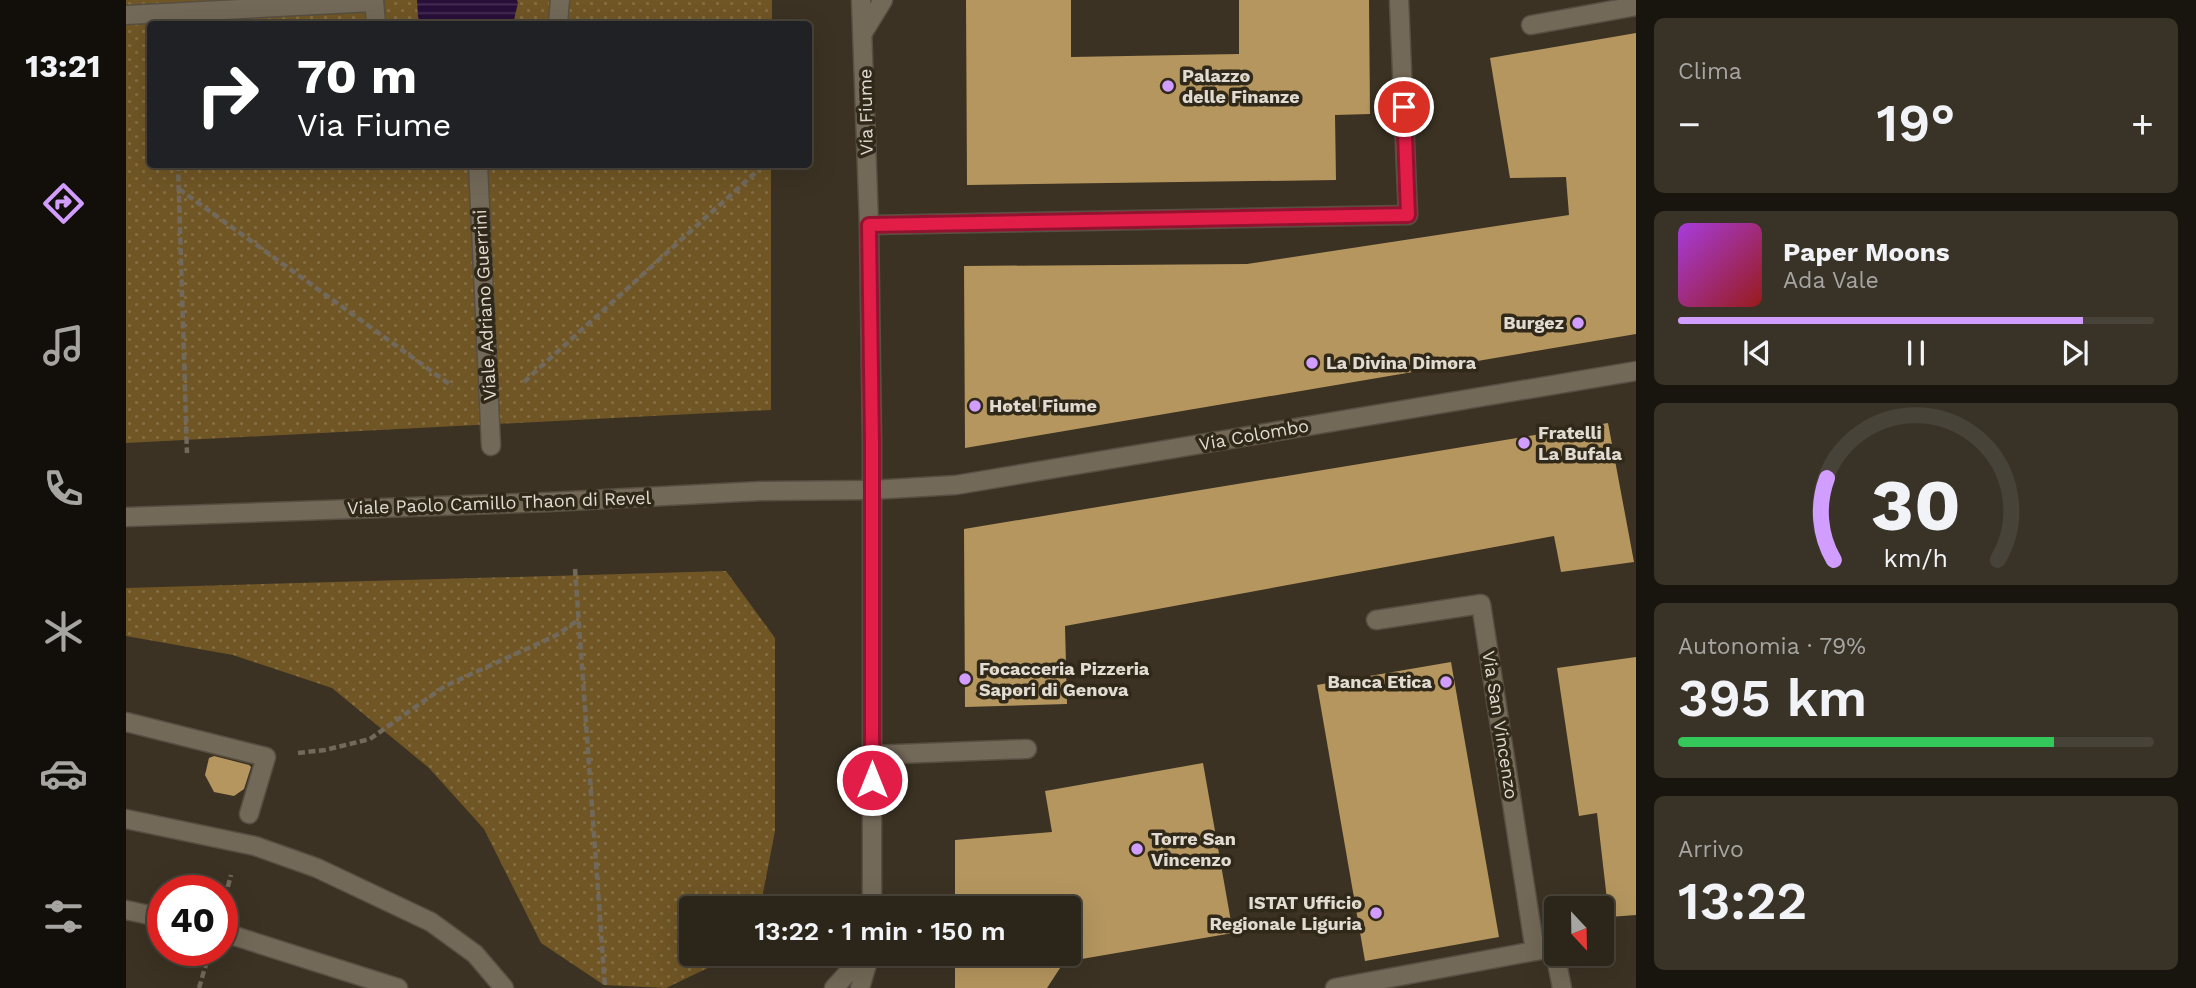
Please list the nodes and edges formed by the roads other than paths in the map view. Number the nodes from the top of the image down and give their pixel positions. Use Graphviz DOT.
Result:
graph roads {
  1 [pos="560,0"];
  2 [pos="861,0"];
  3 [pos="883,0"];
  4 [pos="1399,0"];
  5 [pos="374,1"];
  6 [pos="1636,6"];
  7 [pos="126,15"];
  8 [pos="376,21"];
  9 [pos="558,21"];
  10 [pos="1531,25"];
  11 [pos="864,31"];
  12 [pos="478,168"];
  13 [pos="869,225"];
  14 [pos="1636,371"];
  15 [pos="491,446"];
  16 [pos="872,490"];
  17 [pos="126,517"];
  18 [pos="1376,620"];
  19 [pos="126,722"];
  20 [pos="1027,749"];
  21 [pos="872,755"];
  22 [pos="249,814"];
  23 [pos="126,819"];
  24 [pos="872,896"];
  25 [pos="126,910"];
  26 [pos="147,915"];
  27 [pos="238,937"];
  28 [pos="1535,951"];
  29 [pos="857,966"];
  30 [pos="862,966"];
  31 [pos="866,966"];
  32 [pos="871,966"];
  33 [pos="398,988"];
  34 [pos="504,988"];
  35 [pos="834,988"];
  36 [pos="848,988"];
  37 [pos="860,988"];
  38 [pos="874,988"];
  39 [pos="1335,988"];
  40 [pos="1562,988"];
  1 -- 9 [label="street"];
  2 -- 11 [label="street, Via Fiume"];
  3 -- 11 [label="street"];
  4 -- 13 [label="street"];
  5 -- 7 [label="street"];
  5 -- 8 [label="street"];
  6 -- 10 [label="street"];
  11 -- 13 [label="street, Via Fiume"];
  12 -- 15 [label="street, Viale Adriano Guerrini"];
  13 -- 16 [label="street, Via Fiume"];
  14 -- 16 [label="street, Via Colombo"];
  16 -- 17 [label="street, Viale Paolo Camillo Thaon di Revel"];
  16 -- 21 [label="street, Via Fiume"];
  18 -- 28 [label="street, Via San Vincenzo"];
  19 -- 22 [label="street"];
  20 -- 21 [label="street"];
  21 -- 24 [label="street, Via Fiume"];
  23 -- 34 [label="street"];
  25 -- 26 [label="street"];
  27 -- 33 [label="street"];
  28 -- 39 [label="street"];
  28 -- 40 [label="street"];
  29 -- 35 [label="street"];
  30 -- 36 [label="street"];
  31 -- 37 [label="street"];
  32 -- 38 [label="street"];
}
